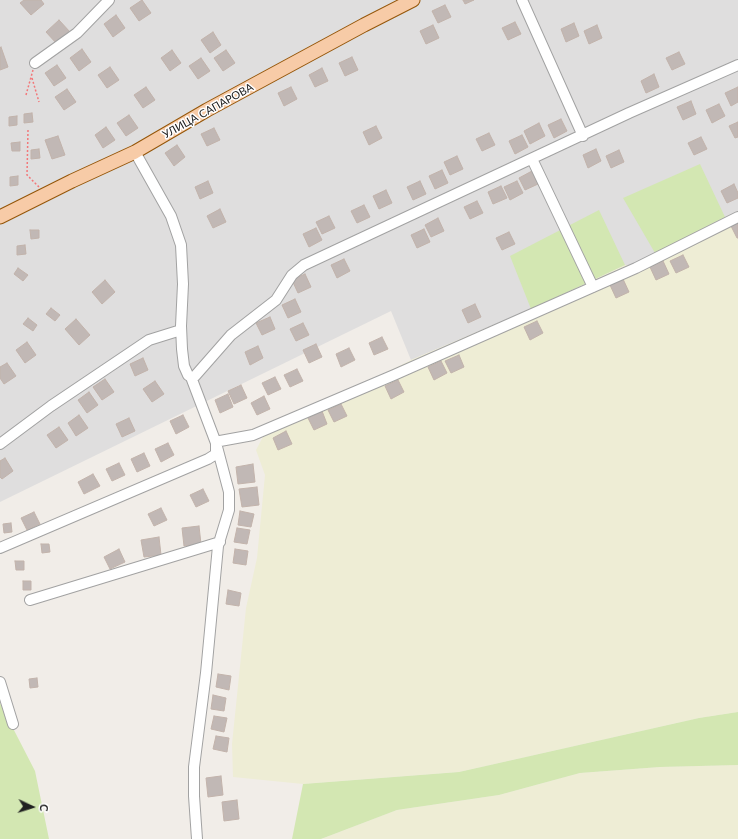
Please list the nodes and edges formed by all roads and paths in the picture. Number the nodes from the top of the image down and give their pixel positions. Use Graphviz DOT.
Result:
graph roads {
  1 [pos="108,0"];
  2 [pos="413,0"];
  3 [pos="522,0"];
  4 [pos="35,63"];
  5 [pos="738,65"];
  6 [pos="32,76"];
  7 [pos="26,95"];
  8 [pos="39,102"];
  9 [pos="28,130"];
  10 [pos="583,136"];
  11 [pos="135,152"];
  12 [pos="532,159"];
  13 [pos="46,194"];
  14 [pos="0,217"];
  15 [pos="738,217"];
  16 [pos="593,287"];
  17 [pos="181,330"];
  18 [pos="191,377"];
  19 [pos="216,443"];
  20 [pos="0,444"];
  21 [pos="220,542"];
  22 [pos="0,548"];
  23 [pos="30,600"];
  24 [pos="0,682"];
  25 [pos="13,724"];
  26 [pos="197,839"];
  1 -- 4 [label="street"];
  2 -- 11 [label="main road, УЛИЦА САПАРОВА"];
  3 -- 10 [label="street"];
  4 -- 6 [label="path"];
  5 -- 10 [label="street"];
  6 -- 7 [label="path"];
  6 -- 8 [label="path"];
  9 -- 13 [label="path"];
  10 -- 12 [label="street"];
  11 -- 13 [label="main road, УЛИЦА САПАРОВА"];
  11 -- 17 [label="street"];
  12 -- 16 [label="street"];
  12 -- 18 [label="street"];
  13 -- 14 [label="main road, УЛИЦА САПАРОВА"];
  15 -- 16 [label="street"];
  16 -- 19 [label="street"];
  17 -- 18 [label="street"];
  17 -- 20 [label="street"];
  18 -- 19 [label="street"];
  19 -- 21 [label="street"];
  19 -- 22 [label="street"];
  21 -- 23 [label="street"];
  21 -- 26 [label="street"];
  24 -- 25 [label="street"];
}
